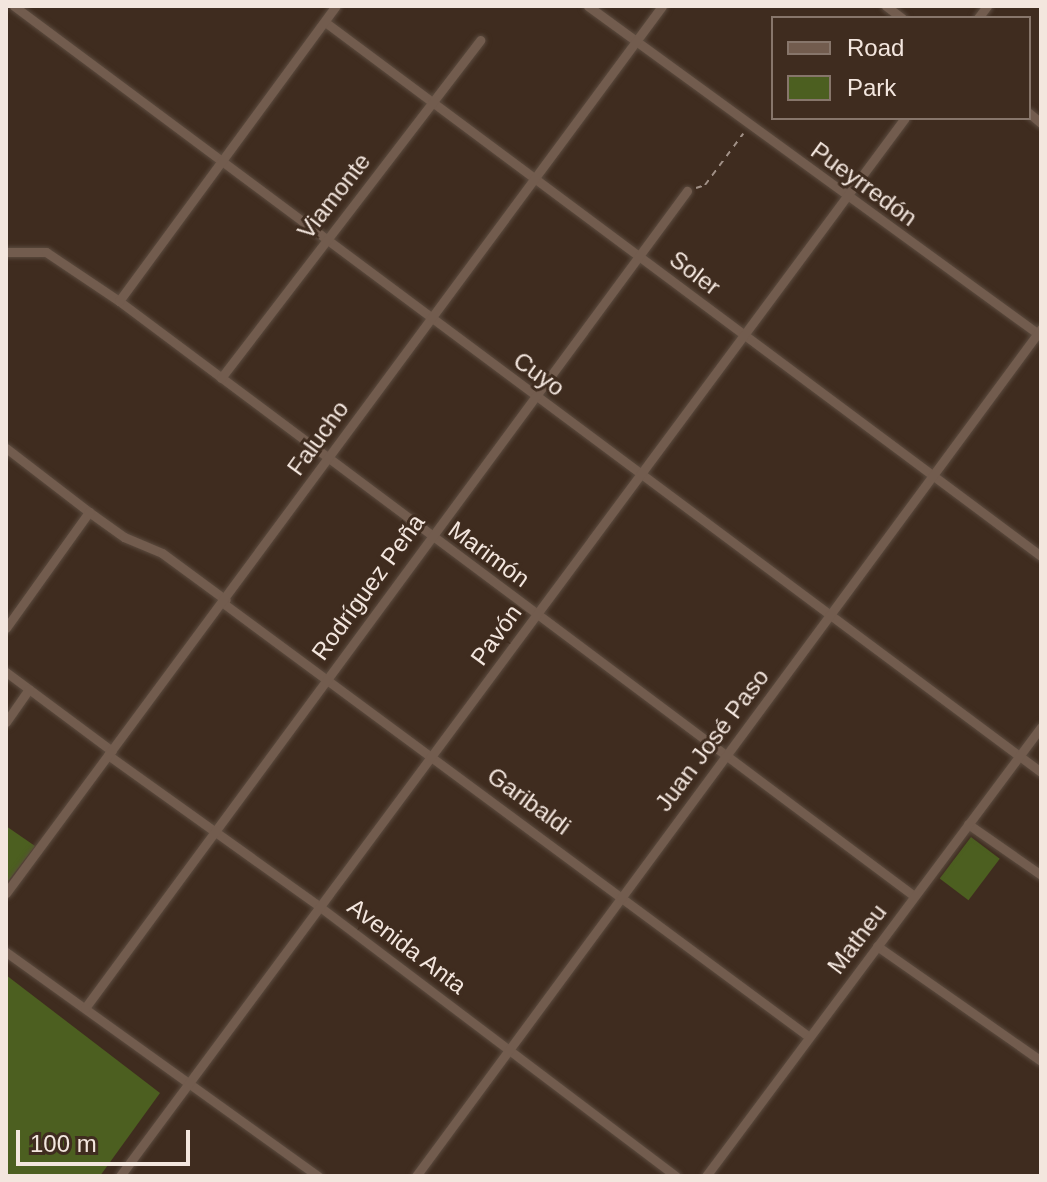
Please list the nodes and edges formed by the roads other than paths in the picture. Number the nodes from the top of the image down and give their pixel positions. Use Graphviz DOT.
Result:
graph roads {
  1 [pos="14,6"];
  2 [pos="336,6"];
  3 [pos="588,6"];
  4 [pos="662,6"];
  5 [pos="325,22"];
  6 [pos="480,40"];
  7 [pos="636,42"];
  8 [pos="433,102"];
  9 [pos="904,120"];
  10 [pos="221,162"];
  11 [pos="533,178"];
  12 [pos="687,191"];
  13 [pos="848,197"];
  14 [pos="324,240"];
  15 [pos="6,252"];
  16 [pos="638,256"];
  17 [pos="119,301"];
  18 [pos="429,319"];
  19 [pos="1040,333"];
  20 [pos="742,334"];
  21 [pos="221,378"];
  22 [pos="534,395"];
  23 [pos="6,448"];
  24 [pos="329,457"];
  25 [pos="639,473"];
  26 [pos="934,476"];
  27 [pos="89,512"];
  28 [pos="429,535"];
  29 [pos="1041,556"];
  30 [pos="224,601"];
  31 [pos="537,613"];
  32 [pos="831,616"];
  33 [pos="6,628"];
  34 [pos="6,672"];
  35 [pos="327,678"];
  36 [pos="29,689"];
  37 [pos="6,722"];
  38 [pos="1041,727"];
  39 [pos="110,753"];
  40 [pos="432,754"];
  41 [pos="726,755"];
  42 [pos="1019,756"];
  43 [pos="1041,772"];
  44 [pos="968,824"];
  45 [pos="216,832"];
  46 [pos="1041,875"];
  47 [pos="6,893"];
  48 [pos="621,894"];
  49 [pos="914,896"];
  50 [pos="320,907"];
  51 [pos="877,946"];
  52 [pos="6,952"];
  53 [pos="85,1008"];
  54 [pos="808,1036"];
  55 [pos="508,1047"];
  56 [pos="1041,1061"];
  57 [pos="192,1082"];
  58 [pos="120,1176"];
  59 [pos="318,1176"];
  60 [pos="416,1176"];
  61 [pos="676,1176"];
  62 [pos="706,1176"];
  1 -- 10 [label="street, Cuyo"];
  2 -- 5 [label="street"];
  3 -- 7 [label="street, Pueyrredón"];
  4 -- 7 [label="street, Falucho"];
  5 -- 8 [label="street, Soler"];
  5 -- 10 [label="street"];
  6 -- 8 [label="street, Viamonte"];
  7 -- 11 [label="street, Falucho"];
  7 -- 13 [label="street, Pueyrredón"];
  8 -- 11 [label="street, Soler"];
  8 -- 14 [label="street, Viamonte"];
  9 -- 13 [label="street, Pavón"];
  10 -- 14 [label="street, Cuyo"];
  10 -- 17 [label="street"];
  11 -- 16 [label="street, Soler"];
  11 -- 18 [label="street, Falucho"];
  12 -- 16 [label="street, Rodríguez Peña"];
  13 -- 19 [label="street, Pueyrredón"];
  13 -- 20 [label="street, Pavón"];
  14 -- 18 [label="street, Cuyo"];
  14 -- 21 [label="street, Viamonte"];
  15 -- 17 [label="street, Marimón"];
  16 -- 20 [label="street, Soler"];
  16 -- 22 [label="street, Rodríguez Peña"];
  17 -- 21 [label="street, Marimón"];
  18 -- 22 [label="street, Cuyo"];
  18 -- 24 [label="street, Falucho"];
  19 -- 26 [label="street, Juan José Paso"];
  20 -- 25 [label="street, Pavón"];
  20 -- 26 [label="street, Soler"];
  21 -- 24 [label="street, Marimón"];
  22 -- 25 [label="street, Cuyo"];
  22 -- 28 [label="street, Rodríguez Peña"];
  23 -- 27 [label="street, Garibaldi"];
  24 -- 28 [label="street, Marimón"];
  24 -- 30 [label="street, Falucho"];
  25 -- 31 [label="street, Pavón"];
  25 -- 32 [label="street, Cuyo"];
  26 -- 29 [label="street, Soler"];
  26 -- 32 [label="street, Juan José Paso"];
  27 -- 30 [label="street, Garibaldi"];
  27 -- 33 [label="street"];
  28 -- 31 [label="street, Marimón"];
  28 -- 35 [label="street, Rodríguez Peña"];
  30 -- 35 [label="street, Garibaldi"];
  30 -- 39 [label="street, Falucho"];
  31 -- 40 [label="street, Pavón"];
  31 -- 41 [label="street, Marimón"];
  32 -- 41 [label="street, Juan José Paso"];
  32 -- 42 [label="street, Cuyo"];
  34 -- 36 [label="street, Avenida Anta"];
  35 -- 40 [label="street, Garibaldi"];
  35 -- 45 [label="street, Rodríguez Peña"];
  36 -- 37 [label="street"];
  36 -- 39 [label="street, Avenida Anta"];
  38 -- 42 [label="street, Matheu"];
  39 -- 45 [label="street, Avenida Anta"];
  39 -- 47 [label="street, Falucho"];
  40 -- 48 [label="street, Garibaldi"];
  40 -- 50 [label="street, Pavón"];
  41 -- 48 [label="street, Juan José Paso"];
  41 -- 49 [label="street, Marimón"];
  42 -- 43 [label="street, Cuyo"];
  42 -- 44 [label="street, Matheu"];
  44 -- 46 [label="street"];
  44 -- 49 [label="street, Matheu"];
  45 -- 50 [label="street, Avenida Anta"];
  45 -- 53 [label="street, Rodríguez Peña"];
  48 -- 54 [label="street, Garibaldi"];
  48 -- 55 [label="street, Juan José Paso"];
  49 -- 51 [label="street, Matheu"];
  50 -- 55 [label="street, Avenida Anta"];
  50 -- 57 [label="street, Pavón"];
  51 -- 54 [label="street, Matheu"];
  51 -- 56 [label="street"];
  52 -- 53 [label="street"];
  53 -- 57 [label="street"];
  54 -- 62 [label="street, Matheu"];
  55 -- 60 [label="street, Juan José Paso"];
  55 -- 61 [label="street, Avenida Anta"];
  57 -- 58 [label="street, Pavón"];
  57 -- 59 [label="street"];
}
